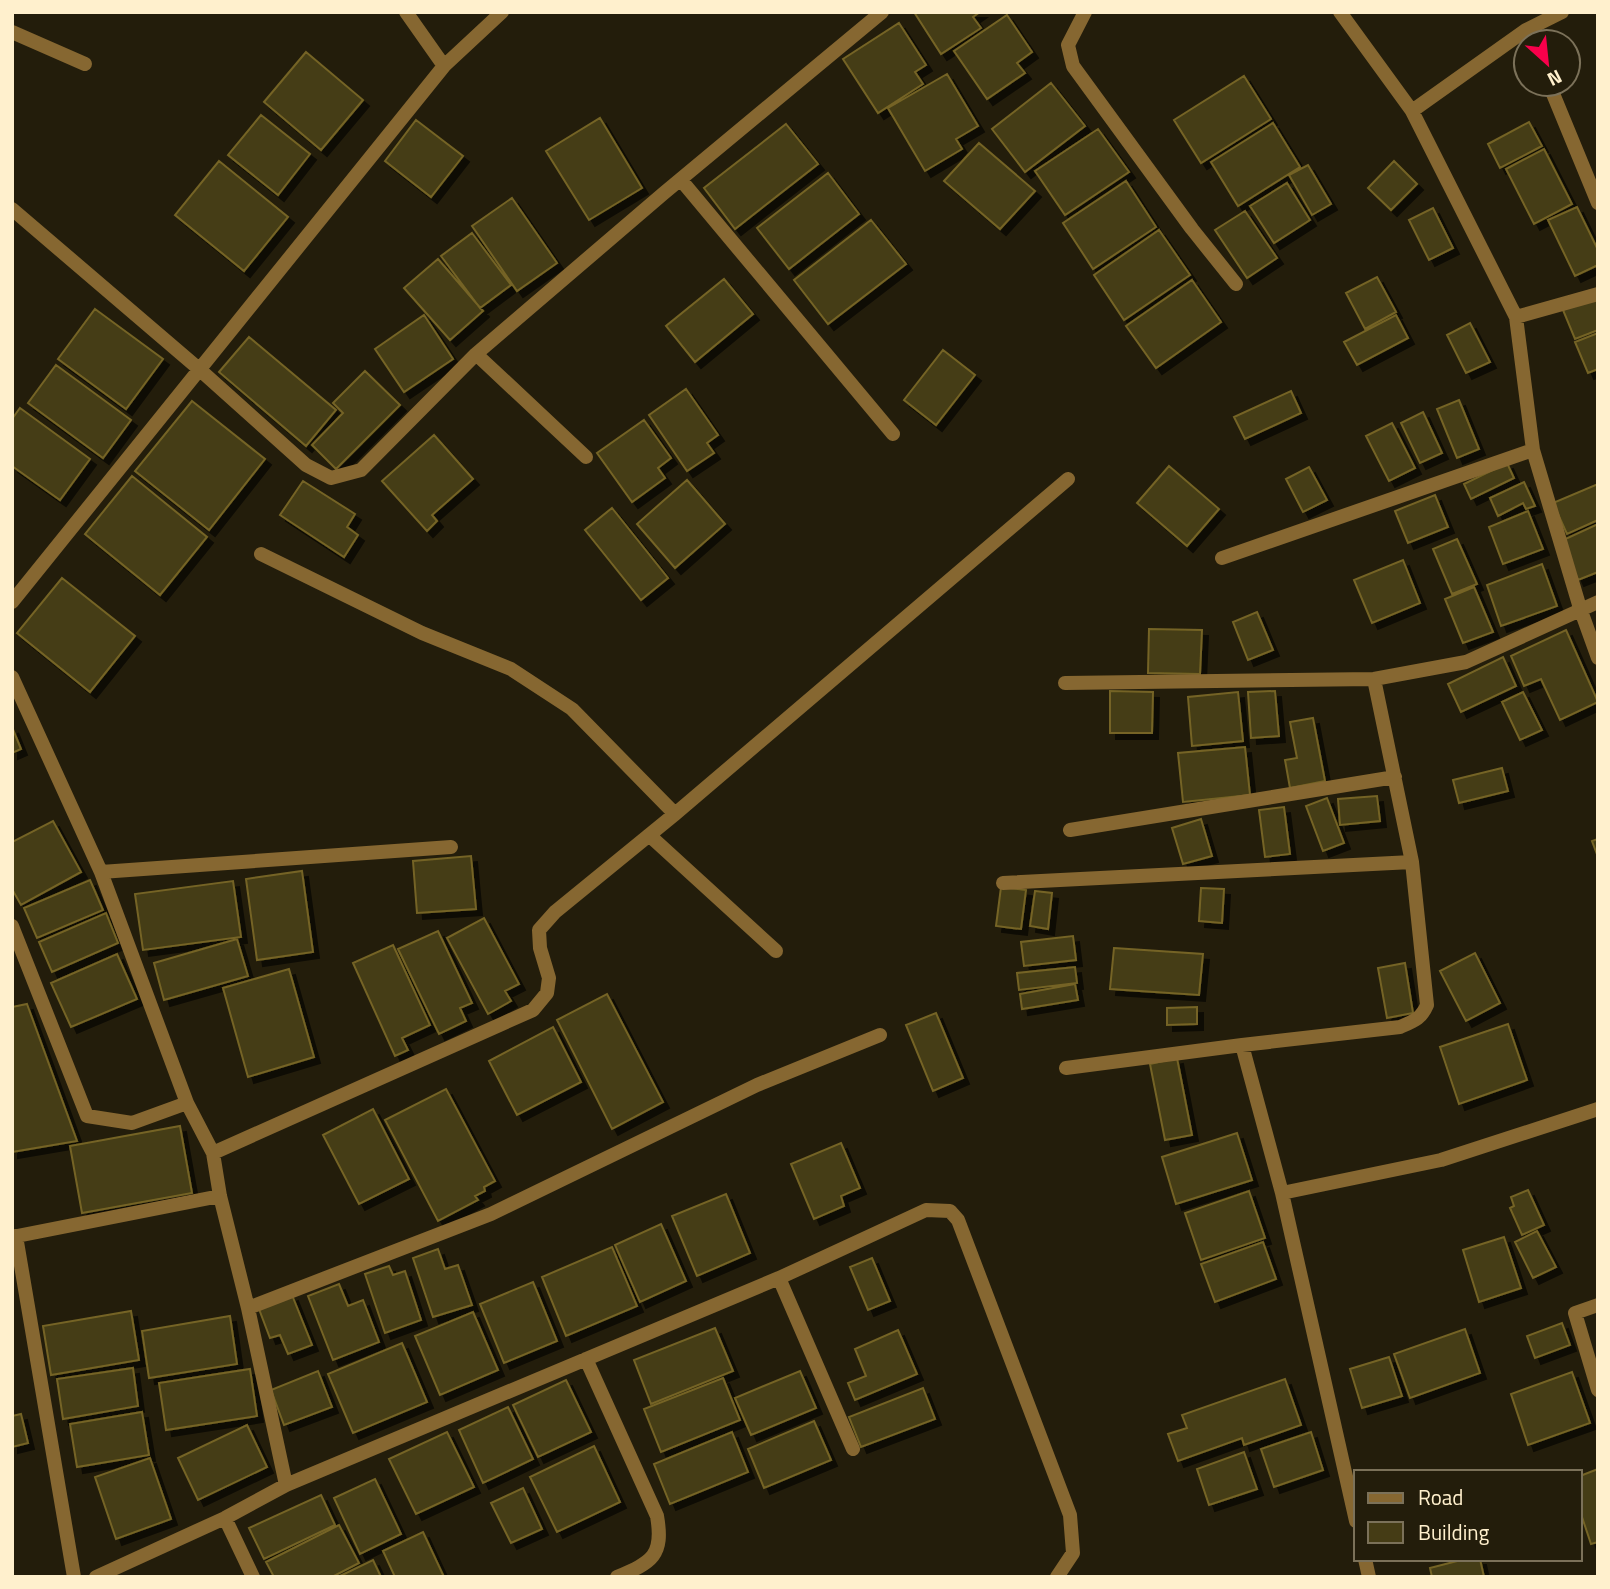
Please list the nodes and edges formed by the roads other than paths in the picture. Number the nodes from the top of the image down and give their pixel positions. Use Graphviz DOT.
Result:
graph roads {
  1 [pos="407,12"];
  2 [pos="502,12"];
  3 [pos="882,12"];
  4 [pos="1085,12"];
  5 [pos="1340,12"];
  6 [pos="1562,12"];
  7 [pos="1540,28"];
  8 [pos="12,32"];
  9 [pos="1512,47"];
  10 [pos="85,64"];
  11 [pos="444,66"];
  12 [pos="1555,98"];
  13 [pos="1412,111"];
  14 [pos="681,180"];
  15 [pos="1598,203"];
  16 [pos="12,209"];
  17 [pos="1236,284"];
  18 [pos="1598,294"];
  19 [pos="1516,317"];
  20 [pos="476,354"];
  21 [pos="200,369"];
  22 [pos="893,434"];
  23 [pos="1533,450"];
  24 [pos="586,457"];
  25 [pos="1068,479"];
  26 [pos="261,554"];
  27 [pos="1223,558"];
  28 [pos="12,601"];
  29 [pos="1598,602"];
  30 [pos="1580,608"];
  31 [pos="1598,658"];
  32 [pos="12,677"];
  33 [pos="1374,679"];
  34 [pos="1065,683"];
  35 [pos="1395,778"];
  36 [pos="675,814"];
  37 [pos="1070,830"];
  38 [pos="649,835"];
  39 [pos="451,847"];
  40 [pos="1412,862"];
  41 [pos="101,872"];
  42 [pos="1003,883"];
  43 [pos="12,926"];
  44 [pos="776,951"];
  45 [pos="880,1035"];
  46 [pos="1242,1045"];
  47 [pos="1066,1068"];
  48 [pos="187,1102"];
  49 [pos="1598,1110"];
  50 [pos="212,1153"];
  51 [pos="1282,1193"];
  52 [pos="220,1196"];
  53 [pos="14,1236"];
  54 [pos="779,1278"];
  55 [pos="1598,1305"];
  56 [pos="248,1308"];
  57 [pos="586,1359"];
  58 [pos="1598,1390"];
  59 [pos="853,1449"];
  60 [pos="286,1485"];
  61 [pos="1354,1512"];
  62 [pos="225,1518"];
  63 [pos="74,1577"];
  64 [pos="96,1577"];
  65 [pos="253,1577"];
  66 [pos="617,1577"];
  67 [pos="1057,1577"];
  1 -- 11 [label="street"];
  2 -- 11 [label="street"];
  3 -- 14 [label="street"];
  4 -- 17 [label="street"];
  5 -- 13 [label="street"];
  6 -- 7 [label="street"];
  8 -- 10 [label="street"];
  9 -- 13 [label="street"];
  11 -- 21 [label="street"];
  12 -- 15 [label="street"];
  13 -- 19 [label="street"];
  14 -- 20 [label="street"];
  14 -- 22 [label="street"];
  16 -- 21 [label="street"];
  18 -- 19 [label="street"];
  19 -- 23 [label="street"];
  20 -- 21 [label="street"];
  20 -- 24 [label="street"];
  21 -- 28 [label="street"];
  23 -- 27 [label="street"];
  23 -- 30 [label="street"];
  25 -- 36 [label="street"];
  26 -- 36 [label="street"];
  29 -- 30 [label="street"];
  30 -- 31 [label="street"];
  30 -- 33 [label="street"];
  32 -- 41 [label="street"];
  33 -- 34 [label="street"];
  33 -- 35 [label="street"];
  35 -- 37 [label="street"];
  35 -- 40 [label="street"];
  36 -- 38 [label="street"];
  38 -- 44 [label="street"];
  38 -- 50 [label="street"];
  39 -- 41 [label="street"];
  40 -- 42 [label="street"];
  40 -- 46 [label="street"];
  41 -- 48 [label="street"];
  43 -- 48 [label="street"];
  45 -- 56 [label="street"];
  46 -- 47 [label="street"];
  46 -- 51 [label="street"];
  48 -- 50 [label="street"];
  49 -- 51 [label="street"];
  50 -- 52 [label="street"];
  51 -- 61 [label="street"];
  52 -- 53 [label="street"];
  52 -- 56 [label="street"];
  53 -- 63 [label="street"];
  54 -- 57 [label="street"];
  54 -- 59 [label="street"];
  54 -- 67 [label="street"];
  55 -- 58 [label="street"];
  56 -- 60 [label="street"];
  57 -- 60 [label="street"];
  57 -- 66 [label="street"];
  60 -- 62 [label="street"];
  62 -- 64 [label="street"];
  62 -- 65 [label="street"];
}
